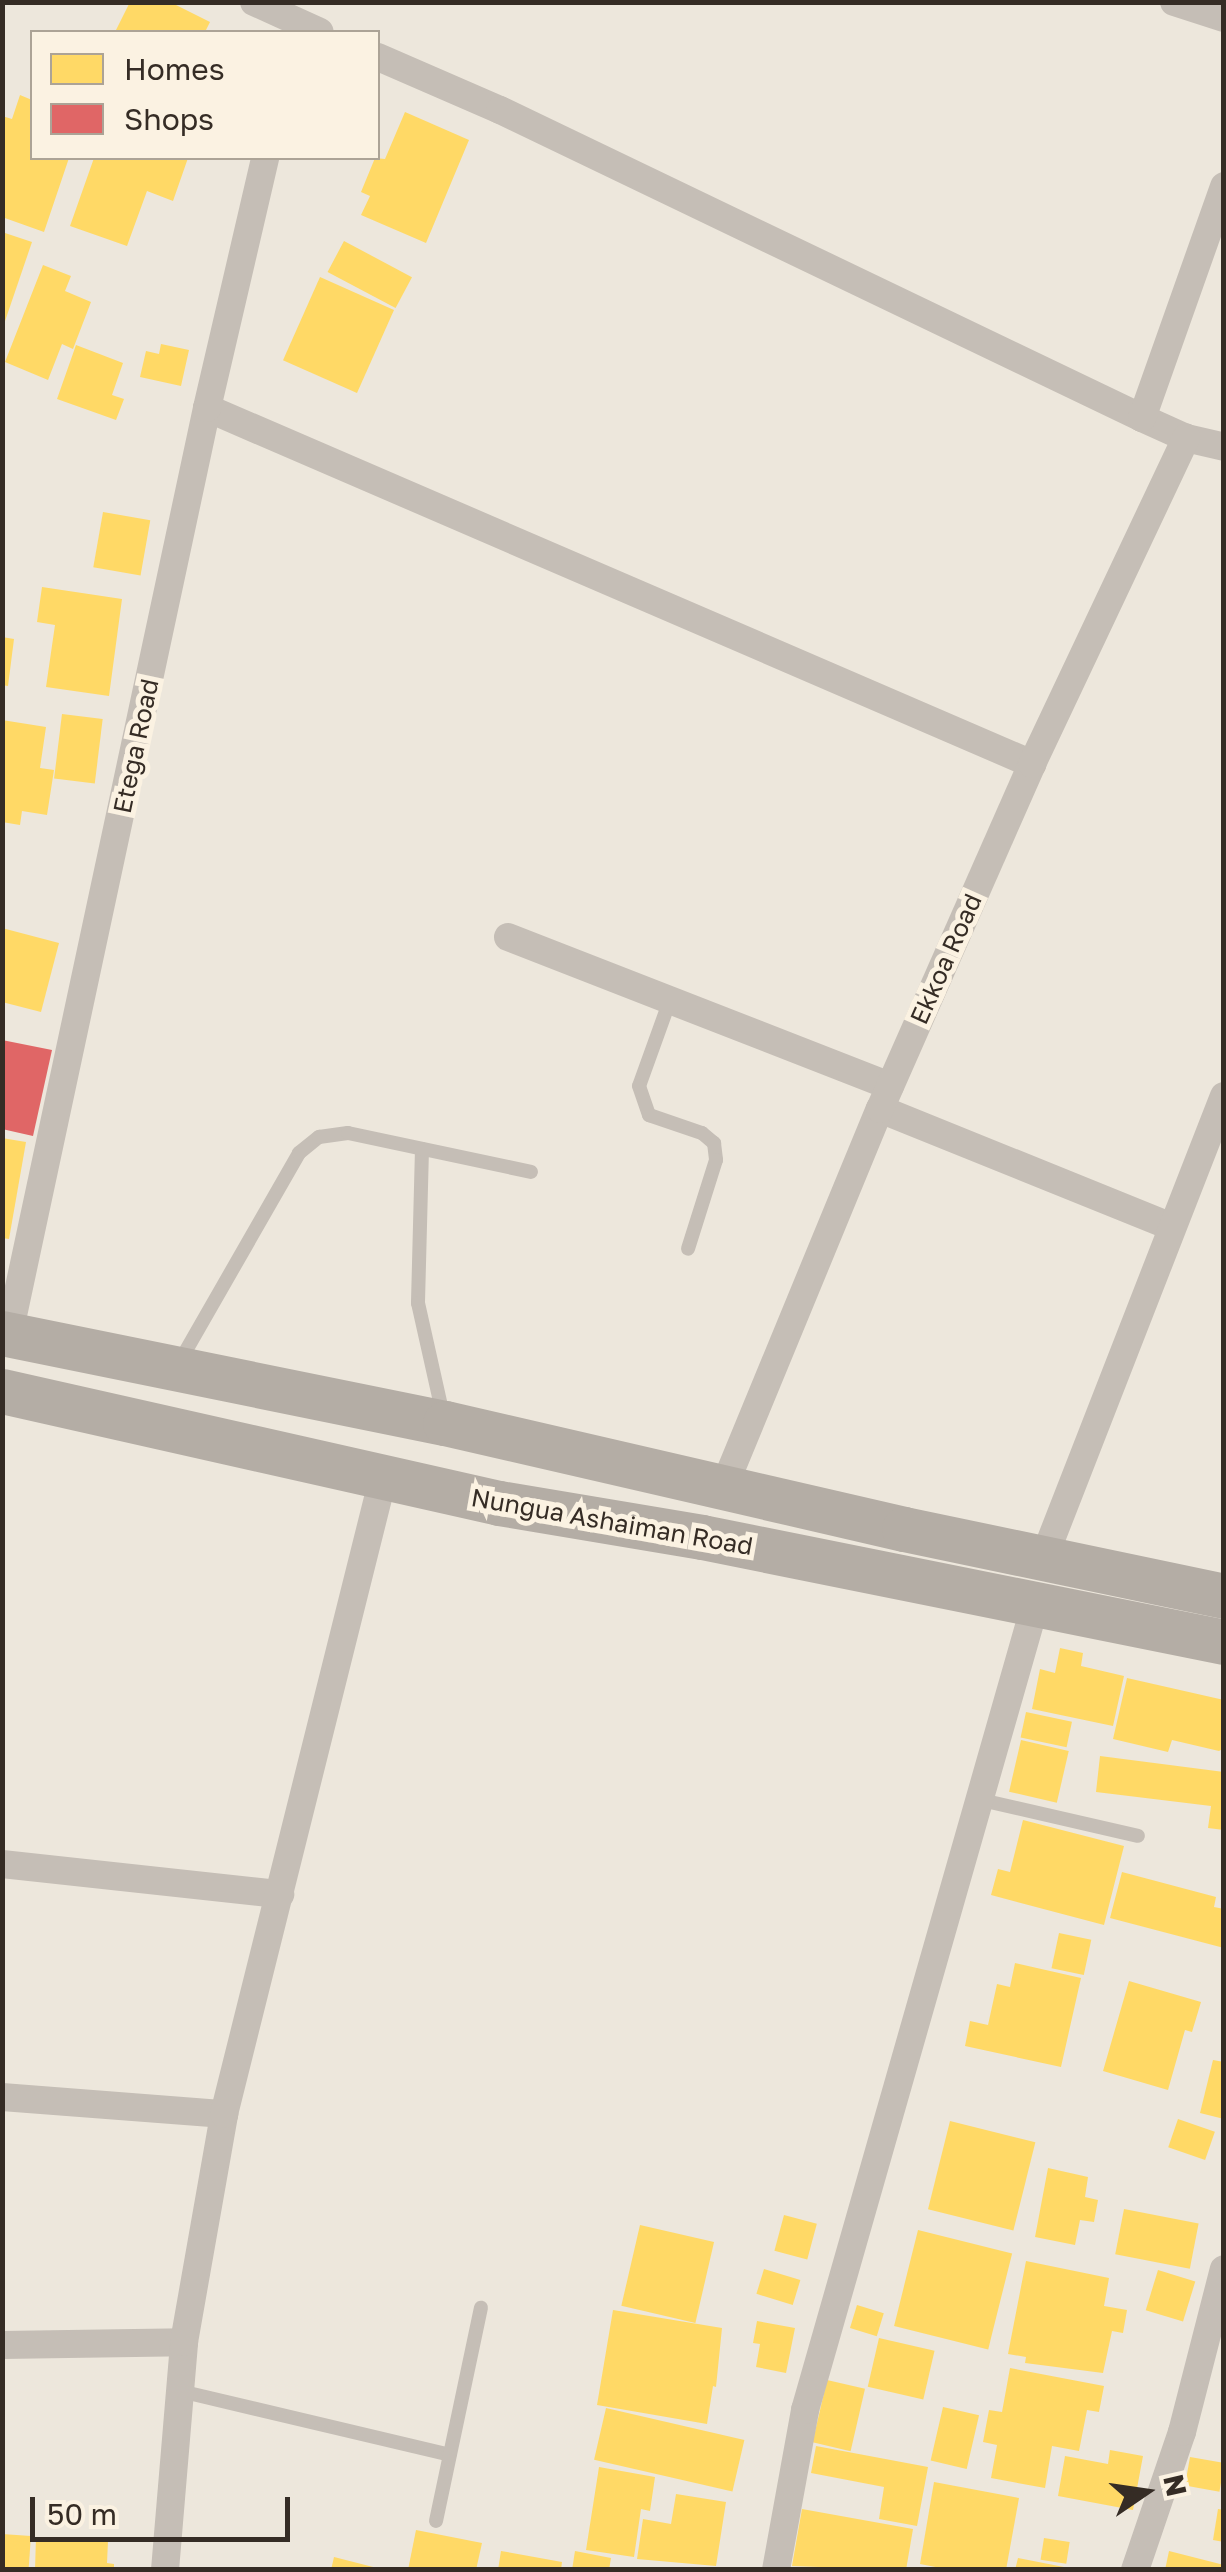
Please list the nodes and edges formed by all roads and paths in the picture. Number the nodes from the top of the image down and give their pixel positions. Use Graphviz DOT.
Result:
graph roads {
  1 [pos="254,2"];
  2 [pos="1174,2"];
  3 [pos="1224,18"];
  4 [pos="304,29"];
  5 [pos="380,58"];
  6 [pos="265,160"];
  7 [pos="1224,186"];
  8 [pos="207,408"];
  9 [pos="1142,418"];
  10 [pos="1186,438"];
  11 [pos="1224,447"];
  12 [pos="1032,764"];
  13 [pos="508,937"];
  14 [pos="670,1000"];
  15 [pos="1224,1096"];
  16 [pos="885,1098"];
  17 [pos="422,1149"];
  18 [pos="531,1172"];
  19 [pos="1169,1226"];
  20 [pos="688,1250"];
  21 [pos="6,1334"];
  22 [pos="178,1366"];
  23 [pos="2,1391"];
  24 [pos="446,1424"];
  25 [pos="383,1478"];
  26 [pos="723,1489"];
  27 [pos="1040,1581"];
  28 [pos="1224,1596"];
  29 [pos="1224,1642"];
  30 [pos="976,1799"];
  31 [pos="1138,1836"];
  32 [pos="2,1864"];
  33 [pos="280,1894"];
  34 [pos="2,2097"];
  35 [pos="224,2114"];
  36 [pos="1224,2269"];
  37 [pos="481,2308"];
  38 [pos="184,2342"];
  39 [pos="2,2345"];
  40 [pos="180,2391"];
  41 [pos="450,2455"];
  42 [pos="436,2521"];
  43 [pos="165,2570"];
  44 [pos="776,2570"];
  45 [pos="1135,2570"];
  1 -- 4 [label="street"];
  2 -- 3 [label="street"];
  5 -- 9 [label="street"];
  6 -- 8 [label="street, Etega Road"];
  7 -- 9 [label="street"];
  8 -- 12 [label="street"];
  8 -- 21 [label="street, Etega Road"];
  9 -- 10 [label="street"];
  10 -- 11 [label="street"];
  10 -- 12 [label="street, Ekkoa Road"];
  12 -- 16 [label="street, Ekkoa Road"];
  13 -- 14 [label="street"];
  14 -- 16 [label="street"];
  14 -- 20 [label="lane"];
  15 -- 19 [label="street"];
  16 -- 19 [label="street"];
  16 -- 26 [label="street, Ekkoa Road"];
  17 -- 18 [label="lane"];
  17 -- 22 [label="lane"];
  17 -- 24 [label="lane"];
  19 -- 27 [label="street"];
  21 -- 22 [label="main road, Nungua Ashaiman Road"];
  22 -- 24 [label="main road, Nungua Ashaiman Road"];
  23 -- 25 [label="main road, Nungua Ashaiman Road"];
  24 -- 26 [label="main road, Nungua Ashaiman Road"];
  25 -- 27 [label="main road, Nungua Ashaiman Road"];
  25 -- 33 [label="street"];
  26 -- 27 [label="main road, Nungua Ashaiman Road"];
  27 -- 28 [label="main road, Nungua Ashaiman Road"];
  27 -- 29 [label="main road, Nungua Ashaiman Road"];
  27 -- 30 [label="street"];
  30 -- 31 [label="lane"];
  30 -- 44 [label="street"];
  32 -- 33 [label="street"];
  33 -- 35 [label="street"];
  34 -- 35 [label="street"];
  35 -- 38 [label="street"];
  36 -- 45 [label="street"];
  37 -- 41 [label="lane"];
  38 -- 39 [label="street"];
  38 -- 40 [label="street"];
  40 -- 41 [label="lane"];
  40 -- 43 [label="street"];
  41 -- 42 [label="lane"];
}
